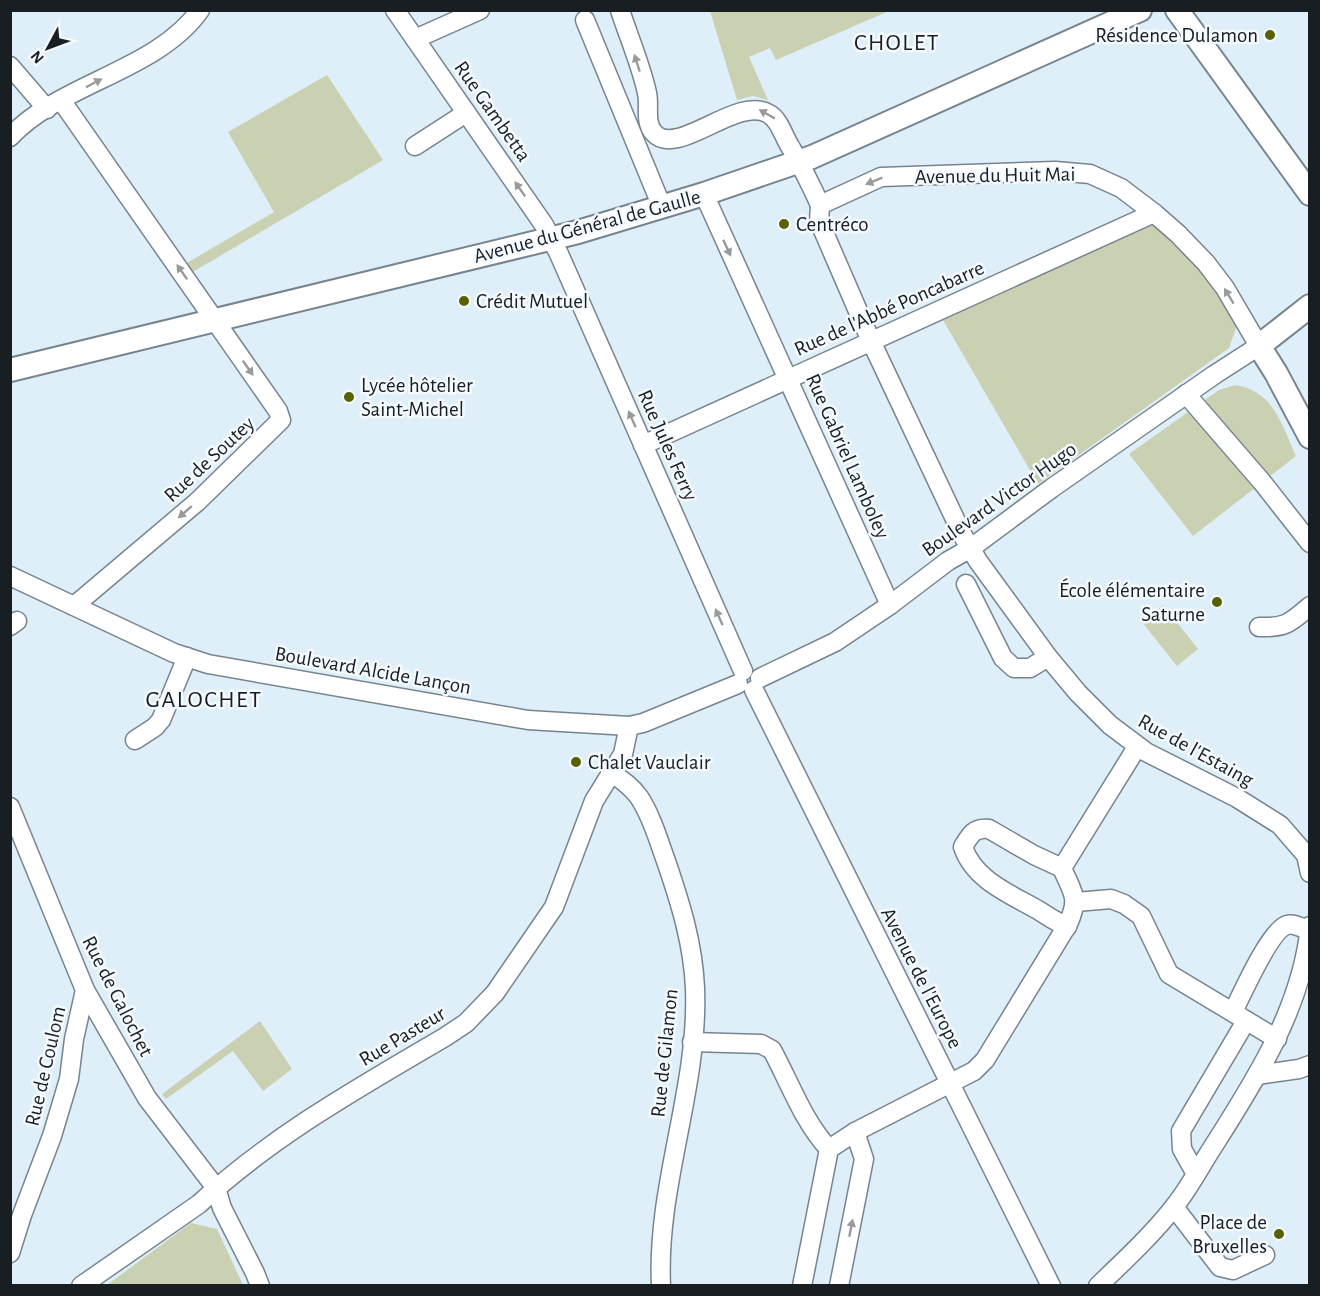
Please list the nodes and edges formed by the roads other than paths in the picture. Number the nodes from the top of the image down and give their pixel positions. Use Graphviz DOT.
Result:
graph roads {
  1 [pos="200,10"];
  2 [pos="395,10"];
  3 [pos="480,10"];
  4 [pos="620,10"];
  5 [pos="1140,10"];
  6 [pos="1177,10"];
  7 [pos="585,20"];
  8 [pos="415,39"];
  9 [pos="10,66"];
  10 [pos="54,105"];
  11 [pos="466,113"];
  12 [pos="10,137"];
  13 [pos="415,146"];
  14 [pos="799,161"];
  15 [pos="704,194"];
  16 [pos="1310,194"];
  17 [pos="820,205"];
  18 [pos="662,207"];
  19 [pos="1154,213"];
  20 [pos="551,239"];
  21 [pos="1310,306"];
  22 [pos="215,320"];
  23 [pos="871,341"];
  24 [pos="1259,346"];
  25 [pos="10,370"];
  26 [pos="788,379"];
  27 [pos="1186,394"];
  28 [pos="1310,437"];
  29 [pos="643,445"];
  30 [pos="1310,543"];
  31 [pos="970,548"];
  32 [pos="10,576"];
  33 [pos="966,584"];
  34 [pos="890,605"];
  35 [pos="74,606"];
  36 [pos="1310,606"];
  37 [pos="1259,627"];
  38 [pos="187,657"];
  39 [pos="1048,657"];
  40 [pos="748,681"];
  41 [pos="629,726"];
  42 [pos="135,740"];
  43 [pos="1137,747"];
  44 [pos="612,773"];
  45 [pos="10,807"];
  46 [pos="1308,853"];
  47 [pos="1062,868"];
  48 [pos="1310,873"];
  49 [pos="1076,902"];
  50 [pos="1310,926"];
  51 [pos="1067,927"];
  52 [pos="1309,931"];
  53 [pos="85,990"];
  54 [pos="1240,1016"];
  55 [pos="1277,1039"];
  56 [pos="692,1042"];
  57 [pos="1310,1065"];
  58 [pos="1257,1075"];
  59 [pos="950,1084"];
  60 [pos="855,1131"];
  61 [pos="829,1149"];
  62 [pos="1196,1174"];
  63 [pos="216,1188"];
  64 [pos="1174,1207"];
  65 [pos="16,1210"];
  66 [pos="10,1253"];
  67 [pos="1265,1255"];
  68 [pos="81,1286"];
  69 [pos="260,1286"];
  70 [pos="661,1286"];
  71 [pos="802,1286"];
  72 [pos="839,1286"];
  73 [pos="1051,1286"];
  74 [pos="1098,1286"];
  10 -- 1 [label="street, one-way"];
  2 -- 8 [label="street, Rue Gambetta"];
  3 -- 8 [label="street"];
  14 -- 4 [label="street, one-way"];
  5 -- 14 [label="main road, Avenue du Général de Gaulle"];
  6 -- 16 [label="main road"];
  7 -- 18 [label="street"];
  8 -- 11 [label="street, Rue Gambetta"];
  9 -- 10 [label="street"];
  10 -- 12 [label="street"];
  22 -- 10 [label="street, one-way"];
  11 -- 13 [label="street"];
  20 -- 11 [label="street, Rue Gambetta, one-way"];
  14 -- 15 [label="main road, Avenue du Général de Gaulle"];
  14 -- 17 [label="street"];
  15 -- 18 [label="main road, Avenue du Général de Gaulle"];
  15 -- 26 [label="street, Rue Gabriel Lamboley, one-way"];
  19 -- 17 [label="street, Avenue du Huit Mai, one-way"];
  17 -- 23 [label="street, Rue de l'Estaing"];
  18 -- 20 [label="main road, Avenue du Général de Gaulle"];
  19 -- 23 [label="street, Rue de l'Abbé Poncabarre"];
  24 -- 19 [label="street, Avenue du Huit Mai, one-way"];
  20 -- 22 [label="main road, Avenue du Général de Gaulle"];
  29 -- 20 [label="street, Rue Jules Ferry, one-way"];
  21 -- 24 [label="main road"];
  22 -- 25 [label="main road, Avenue du Général de Gaulle"];
  22 -- 35 [label="street, Rue de Soutey, one-way"];
  23 -- 26 [label="street, Rue de l'Abbé Poncabarre"];
  23 -- 31 [label="street, Rue de l'Estaing"];
  24 -- 27 [label="street, Boulevard Victor Hugo"];
  24 -- 28 [label="main road, Avenue du Huit Mai"];
  26 -- 29 [label="street, Rue de l'Abbé Poncabarre"];
  26 -- 34 [label="street, Rue Gabriel Lamboley"];
  27 -- 30 [label="street"];
  27 -- 31 [label="street, Boulevard Victor Hugo"];
  40 -- 29 [label="street, Rue Jules Ferry, one-way"];
  31 -- 34 [label="street, Boulevard Victor Hugo"];
  31 -- 39 [label="street, Rue de l'Estaing"];
  32 -- 35 [label="street, Boulevard Alcide Lançon"];
  33 -- 39 [label="street"];
  34 -- 40 [label="street, Boulevard Victor Hugo"];
  35 -- 38 [label="street, Boulevard Alcide Lançon"];
  36 -- 37 [label="street"];
  38 -- 41 [label="street, Boulevard Alcide Lançon"];
  38 -- 42 [label="street"];
  39 -- 43 [label="street, Rue de l'Estaing"];
  40 -- 41 [label="street, Boulevard Alcide Lançon"];
  40 -- 59 [label="street, Avenue de l'Europe"];
  41 -- 44 [label="street, Rue Pasteur"];
  43 -- 46 [label="street, Rue de l'Estaing"];
  43 -- 47 [label="street"];
  44 -- 56 [label="street, Rue de Gilamon"];
  44 -- 63 [label="street, Rue Pasteur"];
  45 -- 53 [label="street, Rue de Galochet"];
  46 -- 48 [label="street, Rue de l'Estaing"];
  47 -- 49 [label="street"];
  47 -- 51 [label="street"];
  49 -- 51 [label="street"];
  49 -- 54 [label="street"];
  50 -- 52 [label="street"];
  51 -- 59 [label="street"];
  52 -- 54 [label="street"];
  52 -- 55 [label="street"];
  53 -- 63 [label="street, Rue de Galochet"];
  53 -- 65 [label="street, Rue de Coulom"];
  54 -- 55 [label="street"];
  54 -- 62 [label="street"];
  55 -- 58 [label="street"];
  56 -- 61 [label="street"];
  56 -- 70 [label="street, Rue de Gilamon"];
  57 -- 58 [label="street"];
  58 -- 62 [label="street"];
  59 -- 60 [label="street"];
  59 -- 73 [label="street, Avenue de l'Europe"];
  60 -- 61 [label="street"];
  72 -- 60 [label="street, one-way"];
  61 -- 71 [label="street"];
  62 -- 64 [label="street"];
  63 -- 68 [label="street, Rue Pasteur"];
  63 -- 69 [label="street, Rue de Galochet"];
  64 -- 67 [label="street"];
  64 -- 74 [label="street"];
  65 -- 66 [label="street, Rue de Coulom"];
}
